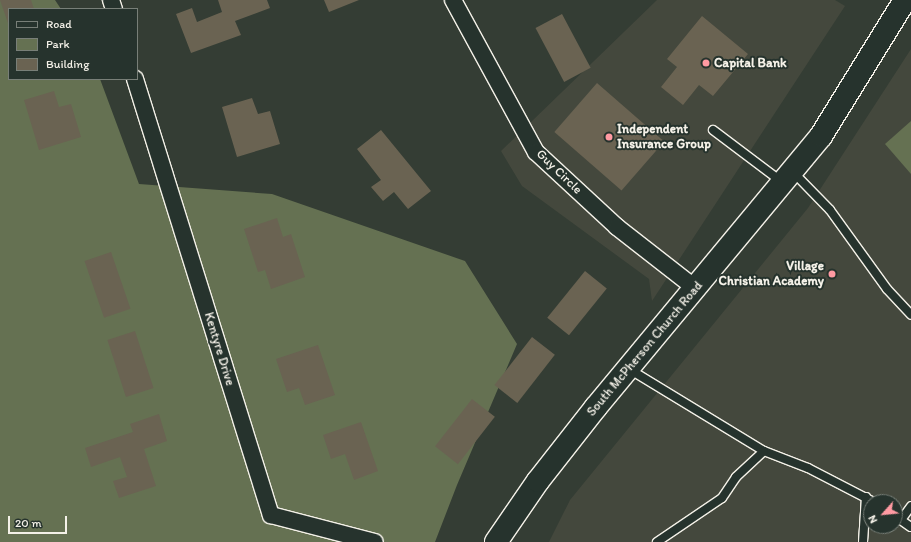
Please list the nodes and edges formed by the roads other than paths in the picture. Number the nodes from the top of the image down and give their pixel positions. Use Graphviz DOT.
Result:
graph roads {
  1 [pos="453,0"];
  2 [pos="905,0"];
  3 [pos="135,80"];
  4 [pos="713,130"];
  5 [pos="788,177"];
  6 [pos="695,288"];
  7 [pos="911,315"];
  8 [pos="628,369"];
  9 [pos="764,451"];
  10 [pos="863,496"];
  11 [pos="911,506"];
  12 [pos="903,513"];
  13 [pos="375,542"];
  14 [pos="496,542"];
  15 [pos="657,542"];
  1 -- 6 [label="street, Guy Circle"];
  2 -- 5 [label="main road, South McPherson Church Road"];
  3 -- 13 [label="street, Kentyre Drive"];
  4 -- 5 [label="lane"];
  5 -- 6 [label="main road, South McPherson Church Road"];
  5 -- 7 [label="lane"];
  6 -- 8 [label="main road, South McPherson Church Road"];
  8 -- 9 [label="lane"];
  8 -- 14 [label="main road, South McPherson Church Road"];
  9 -- 10 [label="lane"];
  9 -- 15 [label="lane"];
  11 -- 12 [label="lane"];
}
